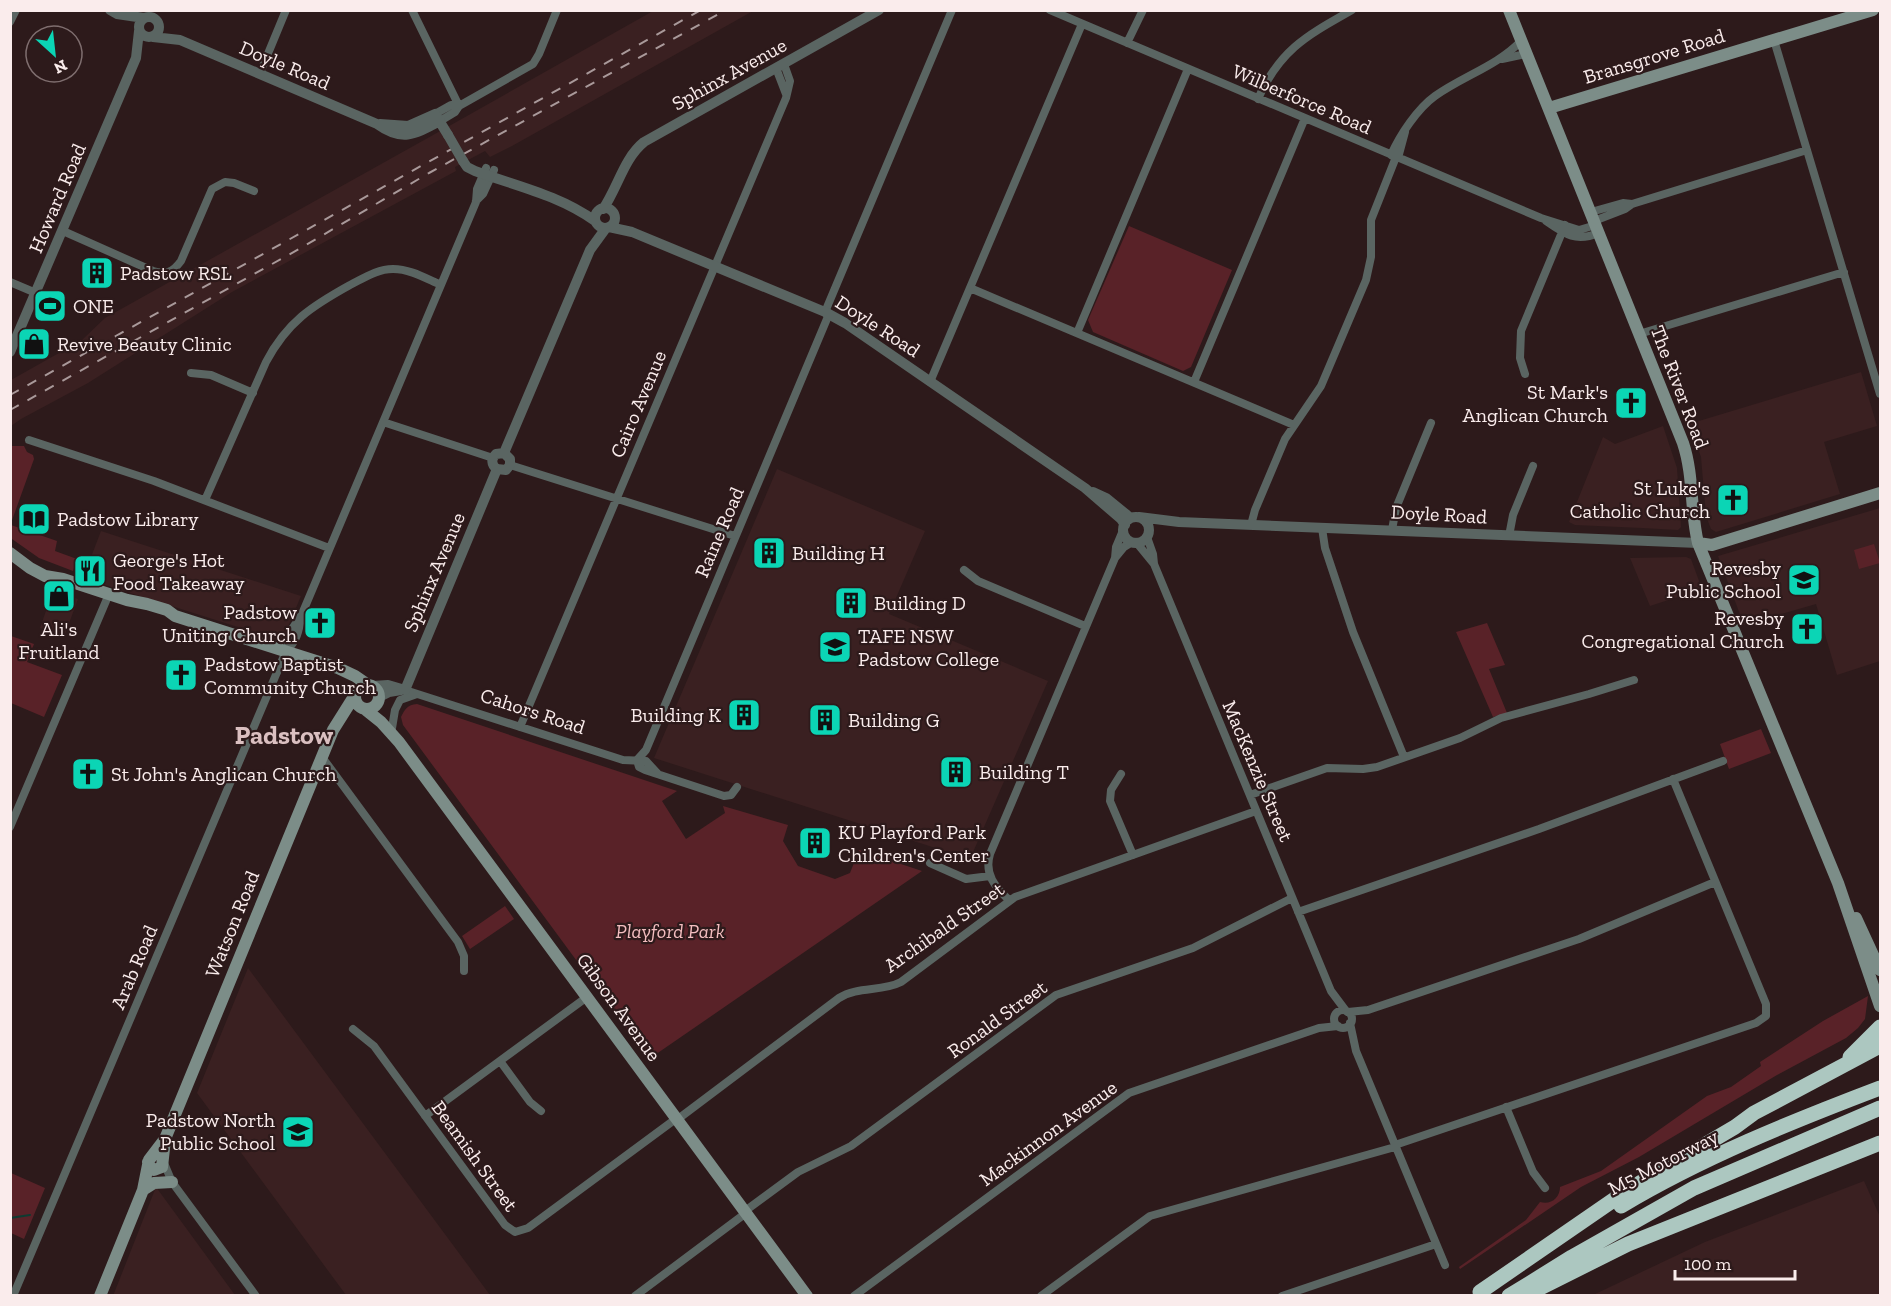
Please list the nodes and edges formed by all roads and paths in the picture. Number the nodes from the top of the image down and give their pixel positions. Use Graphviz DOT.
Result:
graph roads {
  1 [pos="16,10"];
  2 [pos="160,10"];
  3 [pos="286,10"];
  4 [pos="557,10"];
  5 [pos="879,10"];
  6 [pos="952,10"];
  7 [pos="1050,10"];
  8 [pos="1143,10"];
  9 [pos="1352,10"];
  10 [pos="1509,10"];
  11 [pos="1874,10"];
  12 [pos="113,12"];
  13 [pos="414,12"];
  14 [pos="148,15"];
  15 [pos="1836,16"];
  16 [pos="10,22"];
  17 [pos="158,23"];
  18 [pos="1082,24"];
  19 [pos="139,30"];
  20 [pos="152,37"];
  21 [pos="180,40"];
  22 [pos="1521,40"];
  23 [pos="1774,40"];
  24 [pos="1127,43"];
  25 [pos="1527,54"];
  26 [pos="136,58"];
  27 [pos="1498,59"];
  28 [pos="780,66"];
  29 [pos="1188,69"];
  30 [pos="260,74"];
  31 [pos="1261,100"];
  32 [pos="459,106"];
  33 [pos="1549,108"];
  34 [pos="437,117"];
  35 [pos="1305,118"];
  36 [pos="1807,150"];
  37 [pos="1395,157"];
  38 [pos="488,172"];
  39 [pos="616,188"];
  40 [pos="254,191"];
  41 [pos="576,208"];
  42 [pos="601,209"];
  43 [pos="614,216"];
  44 [pos="1595,223"];
  45 [pos="601,225"];
  46 [pos="1564,228"];
  47 [pos="63,231"];
  48 [pos="632,232"];
  49 [pos="715,266"];
  50 [pos="1844,272"];
  51 [pos="10,282"];
  52 [pos="441,285"];
  53 [pos="970,288"];
  54 [pos="36,293"];
  55 [pos="827,313"];
  56 [pos="1077,333"];
  57 [pos="1639,334"];
  58 [pos="10,352"];
  59 [pos="191,373"];
  60 [pos="1526,374"];
  61 [pos="930,382"];
  62 [pos="1194,382"];
  63 [pos="253,393"];
  64 [pos="1881,394"];
  65 [pos="383,422"];
  66 [pos="1431,423"];
  67 [pos="1294,425"];
  68 [pos="29,440"];
  69 [pos="504,453"];
  70 [pos="493,458"];
  71 [pos="510,465"];
  72 [pos="1533,466"];
  73 [pos="496,470"];
  74 [pos="1878,495"];
  75 [pos="617,498"];
  76 [pos="205,500"];
  77 [pos="1130,522"];
  78 [pos="1179,522"];
  79 [pos="1251,525"];
  80 [pos="1322,528"];
  81 [pos="1392,530"];
  82 [pos="1148,535"];
  83 [pos="735,536"];
  84 [pos="1509,536"];
  85 [pos="1134,542"];
  86 [pos="1698,543"];
  87 [pos="329,548"];
  88 [pos="15,556"];
  89 [pos="1114,558"];
  90 [pos="1154,564"];
  91 [pos="964,570"];
  92 [pos="109,594"];
  93 [pos="1085,626"];
  94 [pos="286,651"];
  95 [pos="338,668"];
  96 [pos="1634,680"];
  97 [pos="405,690"];
  98 [pos="375,692"];
  99 [pos="355,694"];
  100 [pos="418,694"];
  101 [pos="363,709"];
  102 [pos="336,724"];
  103 [pos="520,727"];
  104 [pos="392,728"];
  105 [pos="399,742"];
  106 [pos="322,757"];
  107 [pos="1404,757"];
  108 [pos="637,760"];
  109 [pos="1723,761"];
  110 [pos="1121,774"];
  111 [pos="1673,779"];
  112 [pos="737,787"];
  113 [pos="1250,795"];
  114 [pos="1256,811"];
  115 [pos="10,827"];
  116 [pos="1133,855"];
  117 [pos="930,863"];
  118 [pos="990,876"];
  119 [pos="1715,882"];
  120 [pos="1838,882"];
  121 [pos="1292,898"];
  122 [pos="1010,900"];
  123 [pos="1298,912"];
  124 [pos="1881,970"];
  125 [pos="464,971"];
  126 [pos="1331,991"];
  127 [pos="587,997"];
  128 [pos="1881,1006"];
  129 [pos="1368,1010"];
  130 [pos="1347,1012"];
  131 [pos="1337,1021"];
  132 [pos="1350,1022"];
  133 [pos="1881,1027"];
  134 [pos="353,1029"];
  135 [pos="1881,1046"];
  136 [pos="1356,1051"];
  137 [pos="500,1061"];
  138 [pos="1838,1070"];
  139 [pos="1881,1088"];
  140 [pos="1506,1107"];
  141 [pos="1881,1108"];
  142 [pos="541,1111"];
  143 [pos="425,1116"];
  144 [pos="677,1119"];
  145 [pos="1881,1143"];
  146 [pos="1395,1146"];
  147 [pos="156,1164"];
  148 [pos="172,1182"];
  149 [pos="1545,1188"];
  150 [pos="143,1190"];
  151 [pos="746,1212"];
  152 [pos="1436,1244"];
  153 [pos="1445,1265"];
  154 [pos="1478,1294"];
  155 [pos="13,1296"];
  156 [pos="100,1296"];
  157 [pos="256,1296"];
  158 [pos="635,1296"];
  159 [pos="807,1296"];
  160 [pos="854,1296"];
  161 [pos="1041,1296"];
  162 [pos="1282,1296"];
  163 [pos="1509,1296"];
  164 [pos="1525,1296"];
  1 -- 16 [label="street"];
  2 -- 17 [label="street"];
  3 -- 30 [label="street"];
  4 -- 32 [label="street, Doyle Road"];
  5 -- 28 [label="street, Sphinx Avenue"];
  6 -- 55 [label="street, Raine Road"];
  7 -- 18 [label="street, Wilberforce Road"];
  8 -- 24 [label="street"];
  9 -- 31 [label="street"];
  10 -- 22 [label="main road, The River Road"];
  11 -- 15 [label="main road, Bransgrove Road"];
  12 -- 14 [label="street"];
  12 -- 19 [label="street"];
  13 -- 32 [label="street"];
  14 -- 17 [label="street"];
  14 -- 19 [label="street"];
  15 -- 23 [label="main road, Bransgrove Road"];
  17 -- 20 [label="street"];
  17 -- 21 [label="street, Doyle Road"];
  18 -- 24 [label="street, Wilberforce Road"];
  18 -- 53 [label="street"];
  19 -- 20 [label="street"];
  19 -- 26 [label="street, Howard Road"];
  20 -- 21 [label="street, Doyle Road"];
  20 -- 26 [label="street, Howard Road"];
  21 -- 30 [label="street, Doyle Road"];
  22 -- 25 [label="main road, The River Road"];
  22 -- 27 [label="street"];
  23 -- 33 [label="main road, Bransgrove Road"];
  23 -- 36 [label="street"];
  24 -- 29 [label="street, Wilberforce Road"];
  25 -- 27 [label="street"];
  25 -- 33 [label="main road, The River Road"];
  26 -- 47 [label="street, Howard Road"];
  27 -- 37 [label="street"];
  28 -- 39 [label="street, Sphinx Avenue"];
  28 -- 49 [label="street, Cairo Avenue"];
  29 -- 31 [label="street, Wilberforce Road"];
  29 -- 56 [label="street"];
  30 -- 34 [label="street, Doyle Road"];
  31 -- 35 [label="street, Wilberforce Road"];
  32 -- 34 [label="street, Doyle Road"];
  33 -- 44 [label="main road, The River Road"];
  34 -- 38 [label="street, Doyle Road, bridge"];
  35 -- 37 [label="street, Wilberforce Road"];
  35 -- 62 [label="street"];
  36 -- 44 [label="street, Wilberforce Road"];
  36 -- 50 [label="street"];
  37 -- 46 [label="street, Wilberforce Road"];
  37 -- 67 [label="street"];
  38 -- 41 [label="street, Doyle Road"];
  38 -- 52 [label="street, Arab Road"];
  39 -- 42 [label="street, Sphinx Avenue"];
  39 -- 43 [label="street, Sphinx Avenue"];
  40 -- 47 [label="street"];
  41 -- 42 [label="street, Doyle Road"];
  41 -- 45 [label="street, Doyle Road"];
  42 -- 43 [label="street"];
  42 -- 45 [label="street"];
  43 -- 45 [label="street"];
  43 -- 48 [label="street, Doyle Road"];
  44 -- 46 [label="street, Wilberforce Road"];
  44 -- 57 [label="main road, The River Road"];
  45 -- 48 [label="street, Doyle Road"];
  45 -- 69 [label="street"];
  46 -- 60 [label="street"];
  47 -- 54 [label="street, Howard Road"];
  48 -- 49 [label="street, Doyle Road"];
  49 -- 55 [label="street, Doyle Road"];
  49 -- 75 [label="street, Cairo Avenue"];
  50 -- 57 [label="street"];
  50 -- 64 [label="street"];
  51 -- 54 [label="street"];
  52 -- 63 [label="street"];
  52 -- 65 [label="street, Arab Road"];
  53 -- 56 [label="street"];
  53 -- 61 [label="street"];
  54 -- 58 [label="street, Howard Road"];
  55 -- 61 [label="street, Doyle Road"];
  55 -- 83 [label="street, Raine Road"];
  56 -- 62 [label="street"];
  57 -- 86 [label="main road, The River Road"];
  59 -- 63 [label="street"];
  61 -- 77 [label="street, Doyle Road"];
  62 -- 67 [label="street"];
  63 -- 76 [label="street"];
  65 -- 70 [label="street"];
  65 -- 87 [label="street, Arab Road"];
  66 -- 81 [label="street"];
  67 -- 79 [label="street"];
  68 -- 76 [label="street"];
  69 -- 70 [label="street"];
  69 -- 71 [label="street"];
  70 -- 73 [label="street"];
  71 -- 73 [label="street"];
  71 -- 75 [label="street"];
  72 -- 84 [label="street"];
  73 -- 97 [label="street, Sphinx Avenue"];
  74 -- 86 [label="main road"];
  75 -- 83 [label="street"];
  75 -- 103 [label="street, Cairo Avenue"];
  76 -- 87 [label="street"];
  77 -- 78 [label="street, Doyle Road"];
  77 -- 82 [label="street"];
  77 -- 85 [label="street"];
  77 -- 89 [label="street"];
  78 -- 79 [label="street, Doyle Road"];
  78 -- 82 [label="street, Doyle Road"];
  79 -- 80 [label="street, Doyle Road"];
  80 -- 81 [label="street, Doyle Road"];
  80 -- 107 [label="street"];
  81 -- 84 [label="street, Doyle Road"];
  82 -- 85 [label="street"];
  82 -- 90 [label="street, MacKenzie Street"];
  83 -- 108 [label="street, Raine Road"];
  84 -- 86 [label="street, Doyle Road"];
  85 -- 89 [label="street"];
  85 -- 90 [label="street, MacKenzie Street"];
  86 -- 120 [label="main road, The River Road"];
  87 -- 94 [label="street, Arab Road"];
  88 -- 92 [label="main road, Cahors Road"];
  89 -- 93 [label="street"];
  90 -- 113 [label="street, MacKenzie Street"];
  91 -- 93 [label="street"];
  92 -- 94 [label="main road, Cahors Road"];
  92 -- 115 [label="street"];
  93 -- 118 [label="street"];
  94 -- 95 [label="main road, Cahors Road"];
  94 -- 155 [label="street, Arab Road"];
  95 -- 98 [label="main road, Cahors Road"];
  95 -- 99 [label="main road"];
  96 -- 107 [label="street"];
  97 -- 98 [label="street, Cahors Road"];
  97 -- 100 [label="street, Cahors Road"];
  98 -- 99 [label="main road"];
  98 -- 101 [label="main road"];
  98 -- 104 [label="main road, Gibson Avenue"];
  99 -- 101 [label="main road"];
  99 -- 102 [label="main road, Watson Road"];
  100 -- 103 [label="street, Cahors Road"];
  100 -- 104 [label="street"];
  101 -- 102 [label="main road"];
  101 -- 105 [label="main road, Gibson Avenue"];
  102 -- 106 [label="main road, Watson Road"];
  103 -- 108 [label="street, Cahors Road"];
  104 -- 105 [label="main road, Gibson Avenue"];
  105 -- 127 [label="main road, Gibson Avenue"];
  106 -- 125 [label="street"];
  106 -- 147 [label="main road, Watson Road"];
  107 -- 113 [label="street"];
  108 -- 112 [label="street, Cahors Road"];
  109 -- 111 [label="street"];
  110 -- 116 [label="street"];
  111 -- 119 [label="street"];
  111 -- 123 [label="street"];
  113 -- 114 [label="street, MacKenzie Street"];
  114 -- 116 [label="street, Archibald Street"];
  114 -- 121 [label="street, MacKenzie Street"];
  116 -- 122 [label="street, Archibald Street"];
  117 -- 118 [label="street"];
  118 -- 122 [label="street"];
  119 -- 129 [label="street"];
  119 -- 140 [label="street"];
  120 -- 124 [label="main road, The River Road"];
  120 -- 128 [label="main road, The River Road"];
  121 -- 123 [label="street, MacKenzie Street"];
  121 -- 151 [label="street, Ronald Street"];
  122 -- 144 [label="street, Archibald Street"];
  123 -- 126 [label="street, MacKenzie Street"];
  126 -- 130 [label="street, MacKenzie Street"];
  126 -- 131 [label="street, MacKenzie Street"];
  127 -- 137 [label="street"];
  127 -- 144 [label="main road, Gibson Avenue"];
  129 -- 130 [label="street"];
  129 -- 132 [label="street"];
  130 -- 131 [label="street"];
  130 -- 132 [label="street"];
  131 -- 132 [label="street"];
  131 -- 136 [label="street, MacKenzie Street"];
  131 -- 160 [label="street, Mackinnon Avenue"];
  132 -- 136 [label="street, MacKenzie Street"];
  133 -- 138 [label="highway"];
  134 -- 143 [label="street, Beamish Street"];
  135 -- 138 [label="highway"];
  136 -- 146 [label="street, MacKenzie Street"];
  137 -- 142 [label="street"];
  137 -- 143 [label="street"];
  138 -- 154 [label="highway"];
  139 -- 154 [label="highway, M5 Motorway"];
  140 -- 146 [label="street"];
  140 -- 149 [label="street"];
  141 -- 163 [label="highway, M5 Motorway"];
  143 -- 144 [label="street, Beamish Street"];
  144 -- 151 [label="main road, Gibson Avenue"];
  145 -- 164 [label="highway"];
  146 -- 152 [label="street, MacKenzie Street"];
  146 -- 161 [label="street"];
  147 -- 148 [label="street"];
  147 -- 150 [label="main road, Watson Road"];
  148 -- 150 [label="main road"];
  148 -- 157 [label="street"];
  150 -- 156 [label="main road, Watson Road"];
  151 -- 158 [label="street, Ronald Street"];
  151 -- 159 [label="main road, Gibson Avenue"];
  152 -- 153 [label="street, MacKenzie Street"];
  152 -- 162 [label="street"];
}
